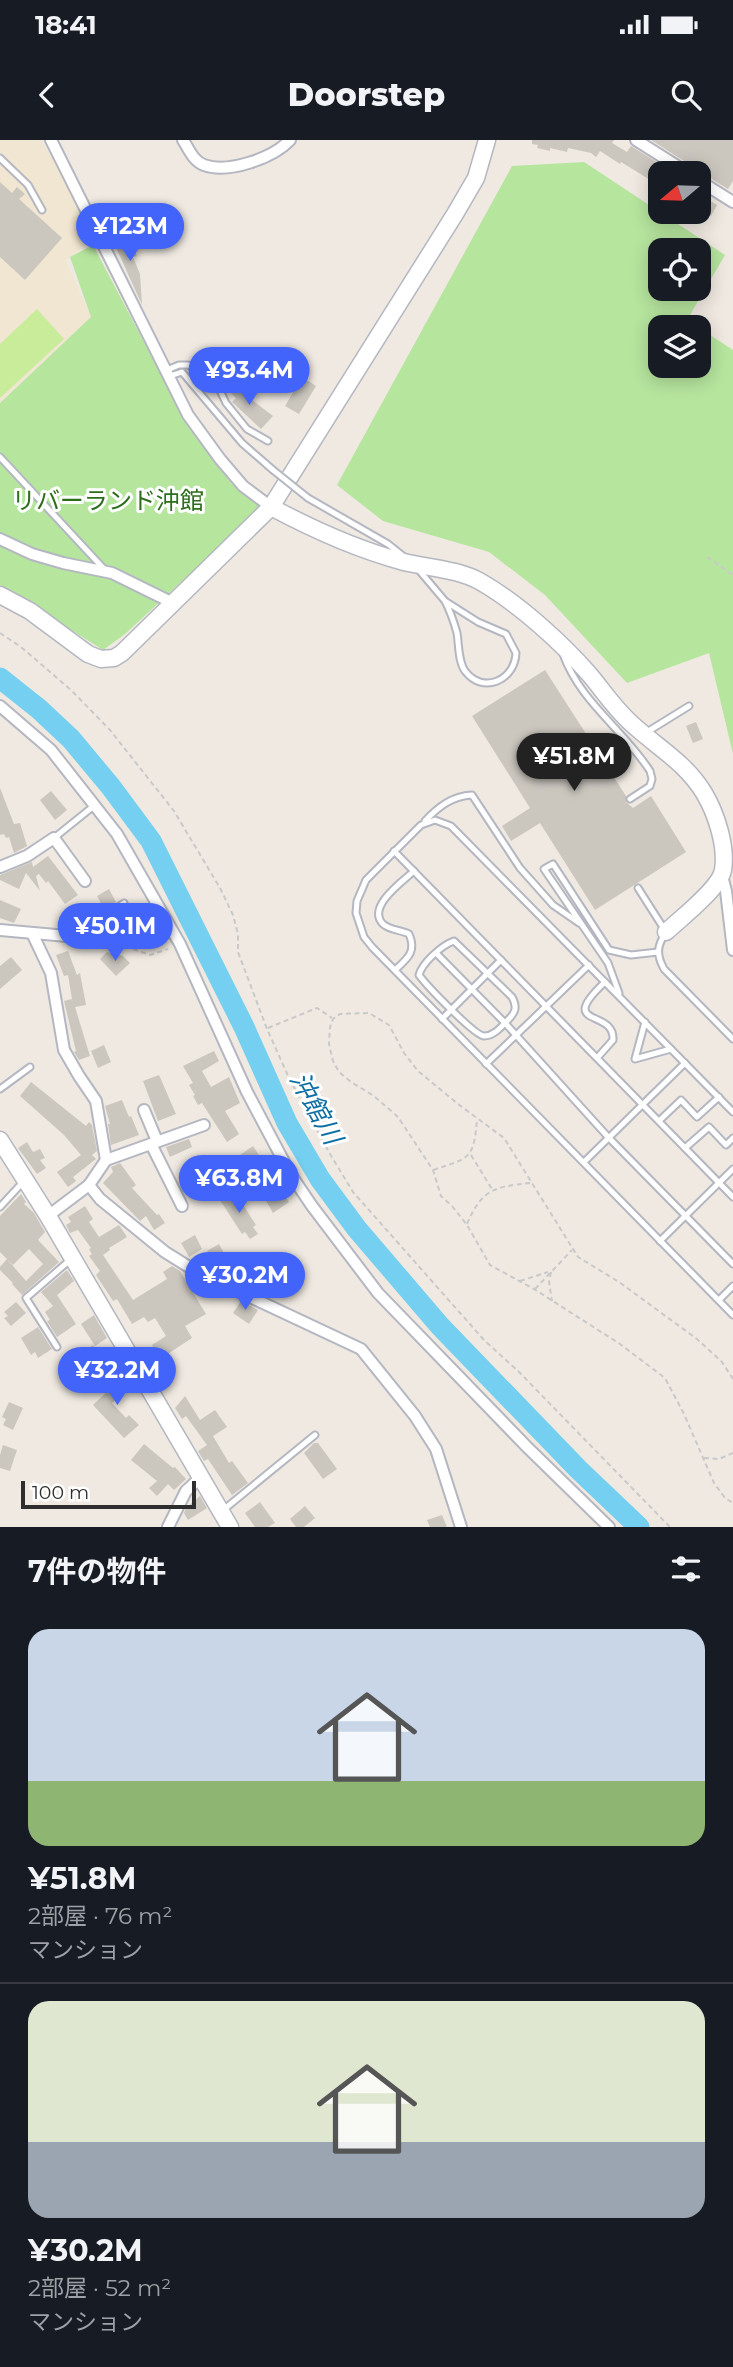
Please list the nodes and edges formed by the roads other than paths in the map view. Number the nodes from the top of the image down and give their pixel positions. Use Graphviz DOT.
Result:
graph roads {
  1 [pos="51,140"];
  2 [pos="183,140"];
  3 [pos="290,140"];
  4 [pos="487,140"];
  5 [pos="636,140"];
  6 [pos="0,158"];
  7 [pos="669,161"];
  8 [pos="711,188"];
  9 [pos="733,202"];
  10 [pos="42,210"];
  11 [pos="168,373"];
  12 [pos="268,441"];
  13 [pos="0,457"];
  14 [pos="271,507"];
  15 [pos="0,539"];
  16 [pos="413,564"];
  17 [pos="106,572"];
  18 [pos="0,595"];
  19 [pos="445,601"];
  20 [pos="173,603"];
  21 [pos="560,646"];
  22 [pos="0,706"];
  23 [pos="689,706"];
  24 [pos="644,734"];
  25 [pos="630,799"];
  26 [pos="95,805"];
  27 [pos="421,825"];
  28 [pos="54,838"];
  29 [pos="394,851"];
  30 [pos="0,867"];
  31 [pos="414,871"];
  32 [pos="722,876"];
  33 [pos="85,881"];
  34 [pos="638,888"];
  35 [pos="124,903"];
  36 [pos="582,925"];
  37 [pos="0,930"];
  38 [pos="666,932"];
  39 [pos="33,935"];
  40 [pos="89,938"];
  41 [pos="733,950"];
  42 [pos="658,952"];
  43 [pos="436,953"];
  44 [pos="501,960"];
  45 [pos="589,965"];
  46 [pos="395,970"];
  47 [pos="488,973"];
  48 [pos="606,982"];
  49 [pos="472,989"];
  50 [pos="620,997"];
  51 [pos="546,1006"];
  52 [pos="452,1009"];
  53 [pos="442,1019"];
  54 [pos="645,1022"];
  55 [pos="505,1023"];
  56 [pos="516,1035"];
  57 [pos="733,1039"];
  58 [pos="671,1049"];
  59 [pos="597,1058"];
  60 [pos="685,1063"];
  61 [pos="486,1064"];
  62 [pos="30,1067"];
  63 [pos="0,1089"];
  64 [pos="719,1097"];
  65 [pos="643,1105"];
  66 [pos="145,1110"];
  67 [pos="733,1112"];
  68 [pos="659,1121"];
  69 [pos="204,1125"];
  70 [pos="609,1138"];
  71 [pos="733,1138"];
  72 [pos="0,1140"];
  73 [pos="154,1142"];
  74 [pos="685,1148"];
  75 [pos="106,1160"];
  76 [pos="583,1163"];
  77 [pos="733,1168"];
  78 [pos="25,1180"];
  79 [pos="719,1183"];
  80 [pos="89,1185"];
  81 [pos="733,1197"];
  82 [pos="0,1206"];
  83 [pos="182,1206"];
  84 [pos="48,1216"];
  85 [pos="685,1216"];
  86 [pos="660,1241"];
  87 [pos="72,1258"];
  88 [pos="733,1264"];
  89 [pos="733,1286"];
  90 [pos="719,1300"];
  91 [pos="733,1315"];
  92 [pos="57,1347"];
  93 [pos="314,1435"];
  94 [pos="201,1477"];
  95 [pos="221,1512"];
  96 [pos="168,1527"];
  97 [pos="230,1527"];
  98 [pos="461,1527"];
  99 [pos="609,1527"];
  1 -- 11 [label="street"];
  2 -- 3 [label="street"];
  4 -- 14 [label="street"];
  5 -- 7 [label="street"];
  6 -- 10 [label="lane"];
  8 -- 9 [label="street"];
  11 -- 12 [label="lane"];
  11 -- 14 [label="street"];
  11 -- 16 [label="lane, bridge"];
  13 -- 17 [label="lane"];
  14 -- 16 [label="street"];
  14 -- 20 [label="street"];
  15 -- 17 [label="street"];
  16 -- 19 [label="lane"];
  16 -- 21 [label="street"];
  17 -- 20 [label="street"];
  18 -- 20 [label="street"];
  19 -- 19 [label="lane"];
  21 -- 24 [label="street"];
  21 -- 25 [label="lane"];
  22 -- 26 [label="street"];
  23 -- 24 [label="lane"];
  24 -- 32 [label="street"];
  26 -- 28 [label="lane"];
  26 -- 99 [label="street"];
  27 -- 29 [label="lane"];
  27 -- 36 [label="lane"];
  27 -- 45 [label="lane"];
  28 -- 30 [label="street"];
  28 -- 33 [label="street"];
  29 -- 31 [label="lane"];
  29 -- 46 [label="lane"];
  31 -- 44 [label="lane"];
  31 -- 46 [label="lane"];
  32 -- 38 [label="street"];
  32 -- 41 [label="street"];
  34 -- 38 [label="lane"];
  35 -- 40 [label="lane"];
  36 -- 42 [label="lane"];
  36 -- 50 [label="lane"];
  37 -- 39 [label="street"];
  38 -- 42 [label="lane"];
  39 -- 40 [label="street"];
  39 -- 75 [label="street"];
  42 -- 57 [label="lane"];
  43 -- 47 [label="lane"];
  43 -- 49 [label="lane"];
  43 -- 52 [label="lane"];
  44 -- 47 [label="lane"];
  44 -- 51 [label="lane"];
  45 -- 48 [label="lane"];
  45 -- 51 [label="lane"];
  46 -- 53 [label="lane"];
  47 -- 49 [label="lane"];
  47 -- 55 [label="lane"];
  48 -- 50 [label="lane"];
  48 -- 59 [label="lane"];
  49 -- 52 [label="lane"];
  49 -- 55 [label="lane"];
  50 -- 54 [label="lane"];
  51 -- 56 [label="lane"];
  51 -- 59 [label="lane"];
  52 -- 53 [label="lane"];
  52 -- 55 [label="lane"];
  53 -- 61 [label="lane"];
  54 -- 58 [label="lane"];
  54 -- 58 [label="lane"];
  55 -- 56 [label="lane"];
  56 -- 61 [label="lane"];
  56 -- 70 [label="lane"];
  58 -- 60 [label="lane"];
  59 -- 65 [label="lane"];
  60 -- 64 [label="lane"];
  60 -- 65 [label="lane"];
  61 -- 76 [label="lane"];
  62 -- 63 [label="lane"];
  64 -- 67 [label="lane"];
  64 -- 68 [label="lane"];
  65 -- 68 [label="lane"];
  65 -- 70 [label="lane"];
  66 -- 73 [label="street"];
  68 -- 74 [label="lane"];
  69 -- 73 [label="street"];
  70 -- 76 [label="lane"];
  70 -- 85 [label="lane"];
  71 -- 74 [label="lane"];
  72 -- 78 [label="street"];
  73 -- 75 [label="street"];
  73 -- 83 [label="street"];
  74 -- 79 [label="lane"];
  75 -- 80 [label="street"];
  76 -- 86 [label="lane"];
  77 -- 79 [label="lane"];
  78 -- 82 [label="lane"];
  78 -- 84 [label="street"];
  79 -- 81 [label="lane"];
  79 -- 85 [label="lane"];
  80 -- 84 [label="street"];
  80 -- 98 [label="street"];
  84 -- 87 [label="street"];
  85 -- 86 [label="lane"];
  85 -- 88 [label="lane"];
  86 -- 90 [label="lane"];
  87 -- 92 [label="lane"];
  87 -- 94 [label="street"];
  89 -- 90 [label="lane"];
  90 -- 91 [label="lane"];
  93 -- 95 [label="lane"];
  94 -- 95 [label="street"];
  94 -- 96 [label="street"];
  95 -- 97 [label="street"];
}
